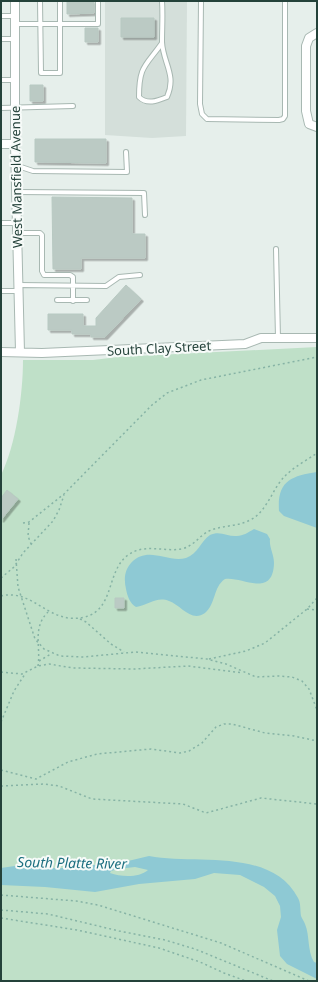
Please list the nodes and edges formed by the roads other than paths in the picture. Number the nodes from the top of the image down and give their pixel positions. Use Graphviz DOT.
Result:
graph roads {
  1 [pos="15,1"];
  2 [pos="40,1"];
  3 [pos="60,1"];
  4 [pos="98,1"];
  5 [pos="162,1"];
  6 [pos="201,1"];
  7 [pos="285,1"];
  8 [pos="1,16"];
  9 [pos="15,20"];
  10 [pos="41,24"];
  11 [pos="60,24"];
  12 [pos="317,33"];
  13 [pos="1,39"];
  14 [pos="15,39"];
  15 [pos="162,43"];
  16 [pos="1,80"];
  17 [pos="15,80"];
  18 [pos="73,106"];
  19 [pos="1,108"];
  20 [pos="15,108"];
  21 [pos="313,125"];
  22 [pos="1,144"];
  23 [pos="15,144"];
  24 [pos="126,152"];
  25 [pos="15,165"];
  26 [pos="16,192"];
  27 [pos="145,215"];
  28 [pos="1,223"];
  29 [pos="17,223"];
  30 [pos="17,233"];
  31 [pos="276,249"];
  32 [pos="140,275"];
  33 [pos="73,286"];
  34 [pos="18,288"];
  35 [pos="1,291"];
  36 [pos="57,300"];
  37 [pos="73,300"];
  38 [pos="87,300"];
  39 [pos="278,338"];
  40 [pos="317,338"];
  41 [pos="1,352"];
  42 [pos="20,352"];
  1 -- 9 [label="street, West Mansfield Avenue"];
  2 -- 10 [label="lane"];
  3 -- 11 [label="lane"];
  4 -- 11 [label="lane"];
  5 -- 15 [label="lane"];
  6 -- 7 [label="lane"];
  8 -- 9 [label="lane"];
  9 -- 10 [label="lane"];
  9 -- 14 [label="street, West Mansfield Avenue"];
  10 -- 11 [label="lane"];
  10 -- 11 [label="lane"];
  12 -- 21 [label="street"];
  13 -- 14 [label="lane"];
  14 -- 17 [label="street, West Mansfield Avenue"];
  15 -- 15 [label="lane"];
  16 -- 17 [label="lane"];
  17 -- 20 [label="street, West Mansfield Avenue"];
  18 -- 20 [label="lane"];
  19 -- 20 [label="lane"];
  20 -- 23 [label="street, West Mansfield Avenue"];
  22 -- 23 [label="street"];
  23 -- 25 [label="street, West Mansfield Avenue"];
  24 -- 25 [label="lane"];
  25 -- 26 [label="street, West Mansfield Avenue"];
  26 -- 27 [label="lane"];
  26 -- 29 [label="street, West Mansfield Avenue"];
  28 -- 29 [label="lane"];
  29 -- 30 [label="street, West Mansfield Avenue"];
  30 -- 33 [label="lane"];
  30 -- 34 [label="street, West Mansfield Avenue"];
  31 -- 39 [label="lane"];
  32 -- 33 [label="lane"];
  33 -- 34 [label="lane"];
  33 -- 37 [label="lane"];
  34 -- 35 [label="lane"];
  34 -- 42 [label="street, West Mansfield Avenue"];
  36 -- 37 [label="lane"];
  37 -- 38 [label="lane"];
  39 -- 40 [label="street, South Clay Street"];
  39 -- 42 [label="street, South Clay Street"];
  41 -- 42 [label="street, South Clay Street"];
}
